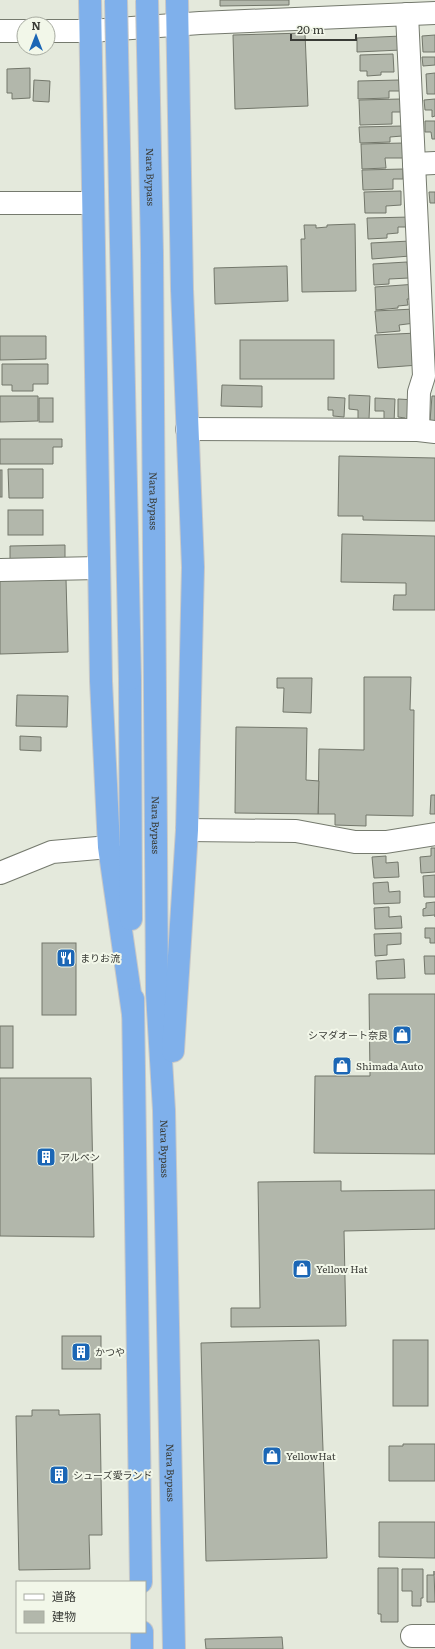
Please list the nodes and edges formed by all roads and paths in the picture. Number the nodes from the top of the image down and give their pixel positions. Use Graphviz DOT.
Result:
graph roads {
  1 [pos="90,0"];
  2 [pos="116,0"];
  3 [pos="147,0"];
  4 [pos="177,0"];
  5 [pos="435,13"];
  6 [pos="407,14"];
  7 [pos="177,25"];
  8 [pos="91,30"];
  9 [pos="0,31"];
  10 [pos="16,31"];
  11 [pos="56,31"];
  12 [pos="425,163"];
  13 [pos="0,203"];
  14 [pos="93,203"];
  15 [pos="187,429"];
  16 [pos="427,431"];
  17 [pos="99,568"];
  18 [pos="0,570"];
  19 [pos="187,830"];
  20 [pos="435,834"];
  21 [pos="109,847"];
  22 [pos="0,873"];
  23 [pos="133,1014"];
  24 [pos="164,1110"];
  25 [pos="141,1581"];
  26 [pos="142,1633"];
  27 [pos="412,1636"];
  28 [pos="435,1636"];
  29 [pos="142,1649"];
  30 [pos="174,1649"];
  1 -- 8 [label="highway"];
  2 -- 23 [label="highway, bridge"];
  3 -- 24 [label="highway, Nara Bypass, bridge"];
  4 -- 7 [label="highway"];
  5 -- 6 [label="street"];
  6 -- 7 [label="street"];
  6 -- 12 [label="street"];
  7 -- 8 [label="street"];
  7 -- 15 [label="highway"];
  8 -- 11 [label="street"];
  8 -- 14 [label="highway"];
  9 -- 10 [label="street"];
  12 -- 16 [label="street"];
  13 -- 14 [label="street"];
  14 -- 17 [label="highway"];
  15 -- 16 [label="street"];
  15 -- 19 [label="highway"];
  17 -- 18 [label="street"];
  17 -- 21 [label="highway"];
  19 -- 20 [label="street"];
  19 -- 24 [label="highway"];
  21 -- 22 [label="street"];
  21 -- 23 [label="highway"];
  23 -- 25 [label="highway"];
  24 -- 30 [label="highway, Nara Bypass"];
  26 -- 29 [label="highway"];
  27 -- 28 [label="street"];
}
